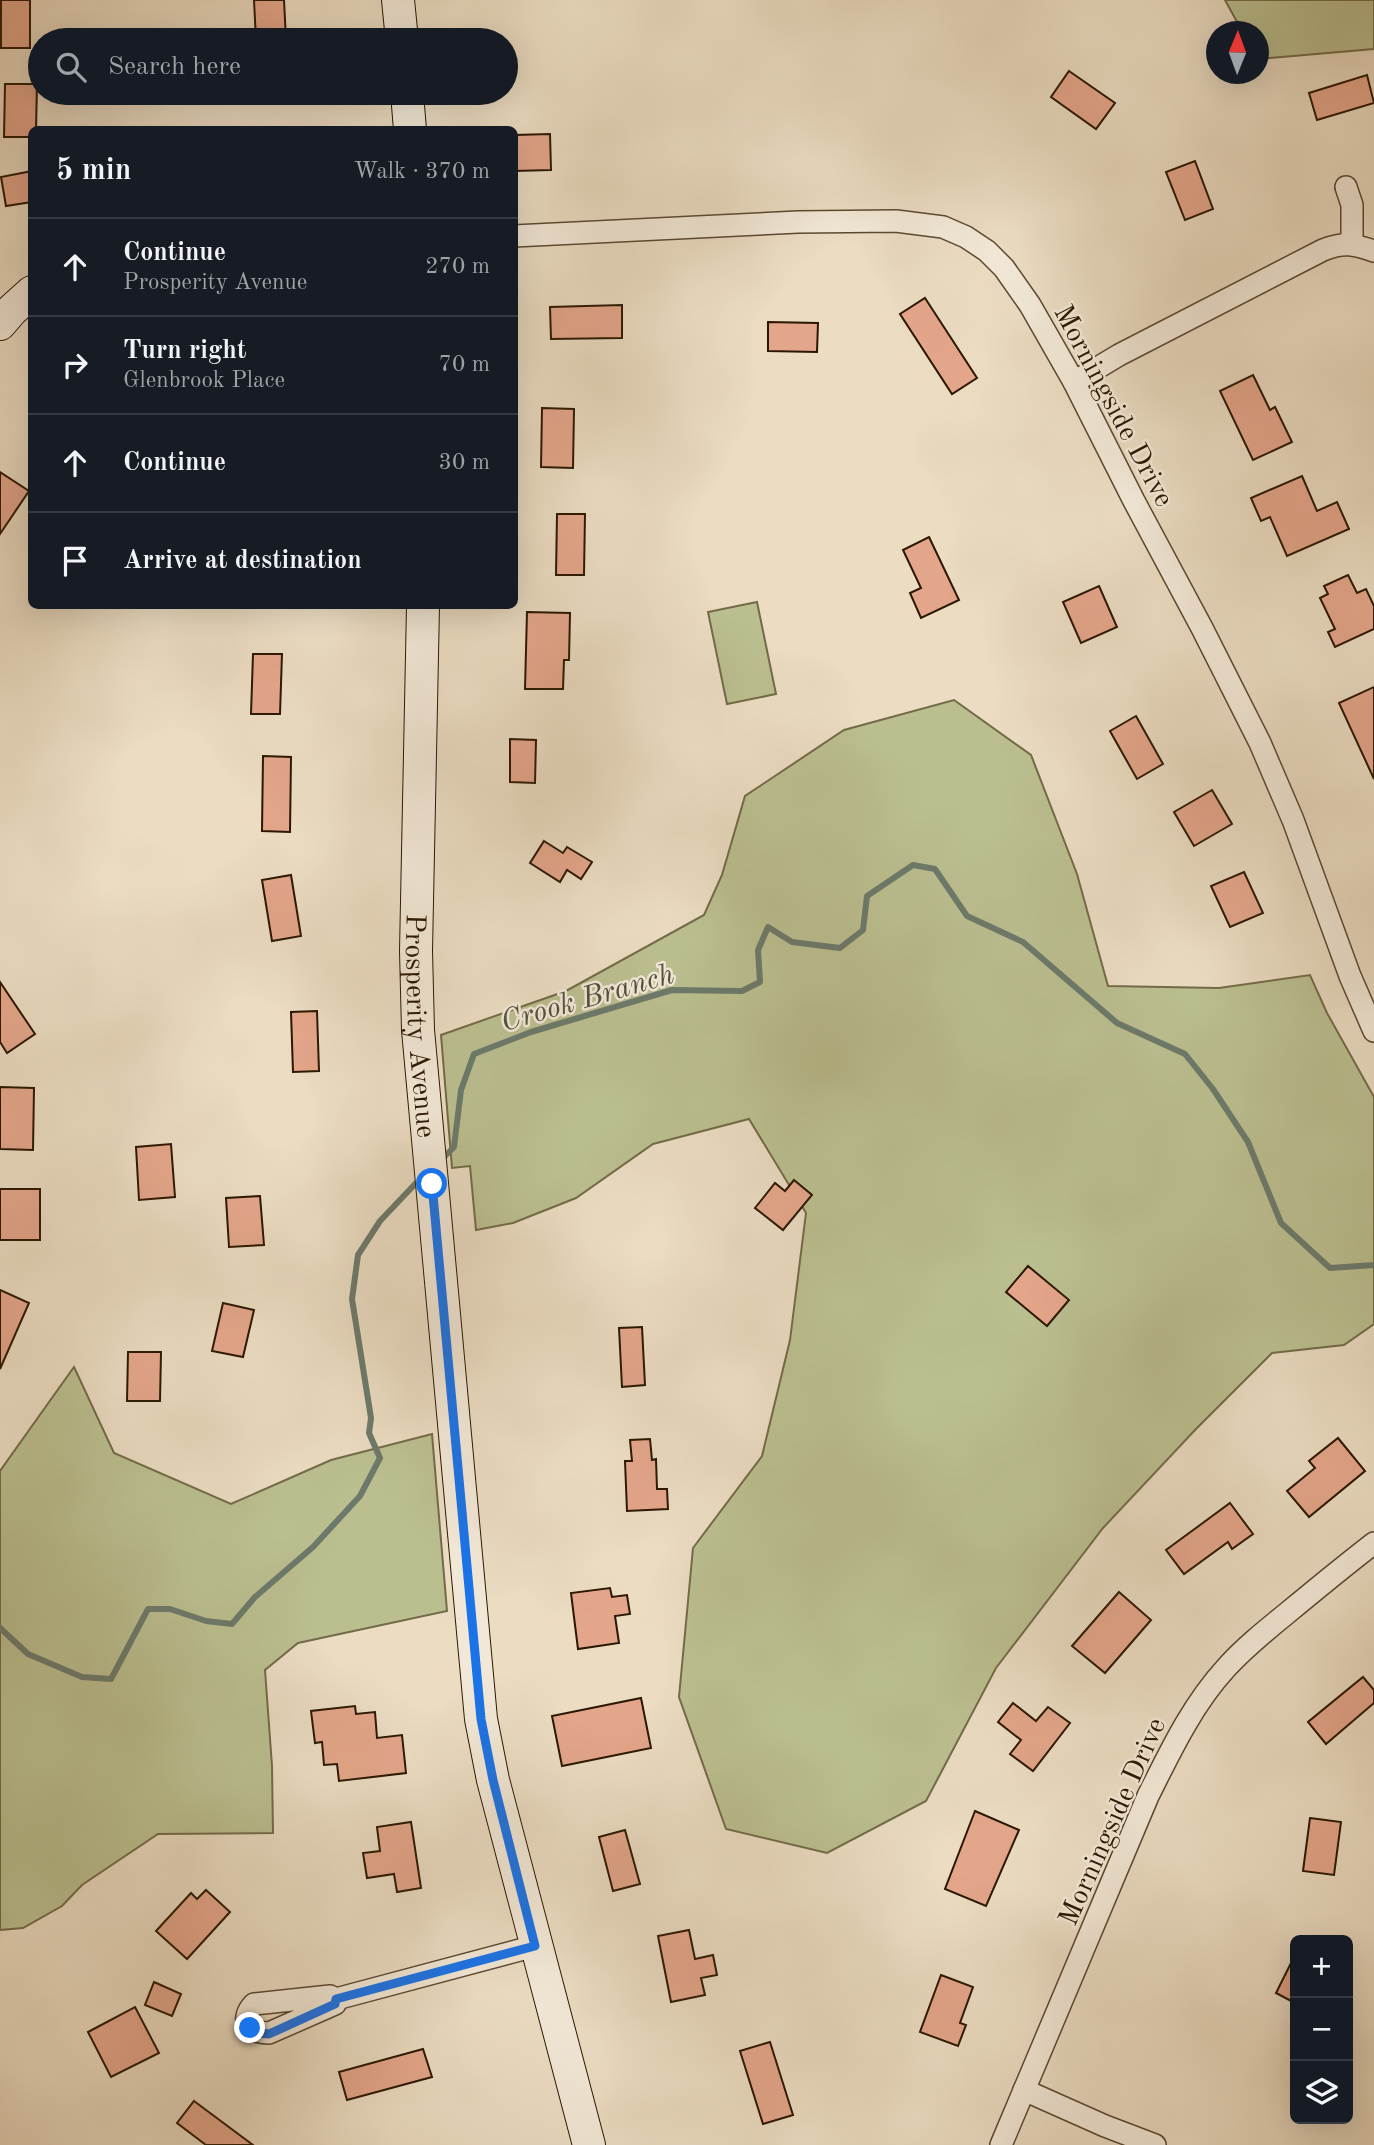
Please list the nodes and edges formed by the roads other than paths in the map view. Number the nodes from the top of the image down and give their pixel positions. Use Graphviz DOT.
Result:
graph roads {
  1 [pos="398,0"];
  2 [pos="401,28"];
  3 [pos="408,105"];
  4 [pos="410,126"];
  5 [pos="1346,187"];
  6 [pos="518,236"];
  7 [pos="1352,244"];
  8 [pos="1374,251"];
  9 [pos="1074,382"];
  10 [pos="423,609"];
  11 [pos="1374,1031"];
  12 [pos="1374,1543"];
  13 [pos="535,1946"];
  14 [pos="336,1999"];
  15 [pos="1024,2090"];
  16 [pos="589,2145"];
  17 [pos="1001,2145"];
  18 [pos="1155,2145"];
  1 -- 2 [label="main road"];
  3 -- 4 [label="main road"];
  5 -- 7 [label="street"];
  6 -- 9 [label="street, Morningside Drive"];
  7 -- 8 [label="street"];
  7 -- 9 [label="street"];
  9 -- 11 [label="street, Morningside Drive"];
  10 -- 13 [label="main road, Prosperity Avenue"];
  12 -- 15 [label="street, Morningside Drive"];
  13 -- 14 [label="street"];
  13 -- 16 [label="main road, Prosperity Avenue"];
  15 -- 17 [label="street, Morningside Drive"];
  15 -- 18 [label="street"];
}
